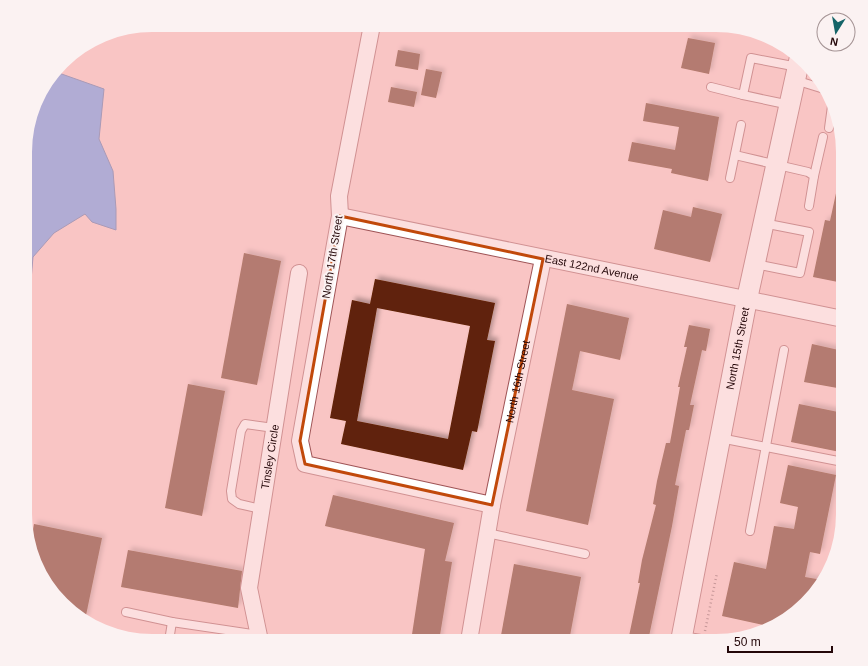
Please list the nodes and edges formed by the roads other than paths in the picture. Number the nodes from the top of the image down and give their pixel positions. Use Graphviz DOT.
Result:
graph roads {
  1 [pos="371,32"];
  2 [pos="798,68"];
  3 [pos="810,77"];
  4 [pos="711,87"];
  5 [pos="743,96"];
  6 [pos="790,104"];
  7 [pos="831,117"];
  8 [pos="741,124"];
  9 [pos="829,128"];
  10 [pos="823,137"];
  11 [pos="734,155"];
  12 [pos="777,164"];
  13 [pos="814,176"];
  14 [pos="730,178"];
  15 [pos="809,206"];
  16 [pos="340,216"];
  17 [pos="763,223"];
  18 [pos="543,259"];
  19 [pos="754,264"];
  20 [pos="299,273"];
  21 [pos="747,299"];
  22 [pos="836,318"];
  23 [pos="784,350"];
  24 [pos="274,428"];
  25 [pos="720,438"];
  26 [pos="766,447"];
  27 [pos="836,461"];
  28 [pos="492,505"];
  29 [pos="261,509"];
  30 [pos="750,531"];
  31 [pos="487,533"];
  32 [pos="586,554"];
  33 [pos="126,612"];
  34 [pos="172,622"];
  35 [pos="170,634"];
  36 [pos="237,634"];
  37 [pos="258,634"];
  38 [pos="470,634"];
  39 [pos="682,634"];
  1 -- 16 [label="street, North 17th Street"];
  2 -- 3 [label="lane"];
  2 -- 5 [label="lane"];
  2 -- 6 [label="street, North 15th Street"];
  4 -- 5 [label="lane"];
  5 -- 6 [label="lane"];
  6 -- 12 [label="street, North 15th Street"];
  7 -- 9 [label="lane"];
  8 -- 11 [label="lane"];
  10 -- 13 [label="lane"];
  11 -- 12 [label="lane"];
  11 -- 14 [label="lane"];
  12 -- 13 [label="lane"];
  12 -- 17 [label="street, North 15th Street"];
  13 -- 15 [label="lane"];
  16 -- 18 [label="street, East 122nd Avenue"];
  16 -- 28 [label="street, North 17th Street"];
  17 -- 19 [label="street, North 15th Street"];
  17 -- 19 [label="lane"];
  18 -- 21 [label="street, East 122nd Avenue"];
  18 -- 28 [label="street, North 16th Street"];
  19 -- 21 [label="street, North 15th Street"];
  20 -- 24 [label="street, Tinsley Circle"];
  21 -- 22 [label="street, East 122nd Avenue"];
  21 -- 25 [label="street, North 15th Street"];
  23 -- 26 [label="lane"];
  24 -- 29 [label="street, Tinsley Circle"];
  24 -- 29 [label="lane"];
  25 -- 26 [label="lane"];
  25 -- 39 [label="street, North 15th Street"];
  26 -- 27 [label="lane"];
  26 -- 30 [label="lane"];
  28 -- 31 [label="street, North 16th Street"];
  29 -- 37 [label="street, Tinsley Circle"];
  31 -- 32 [label="lane"];
  31 -- 38 [label="street, North 16th Street"];
  33 -- 34 [label="lane"];
  34 -- 35 [label="lane"];
  34 -- 36 [label="lane"];
}
